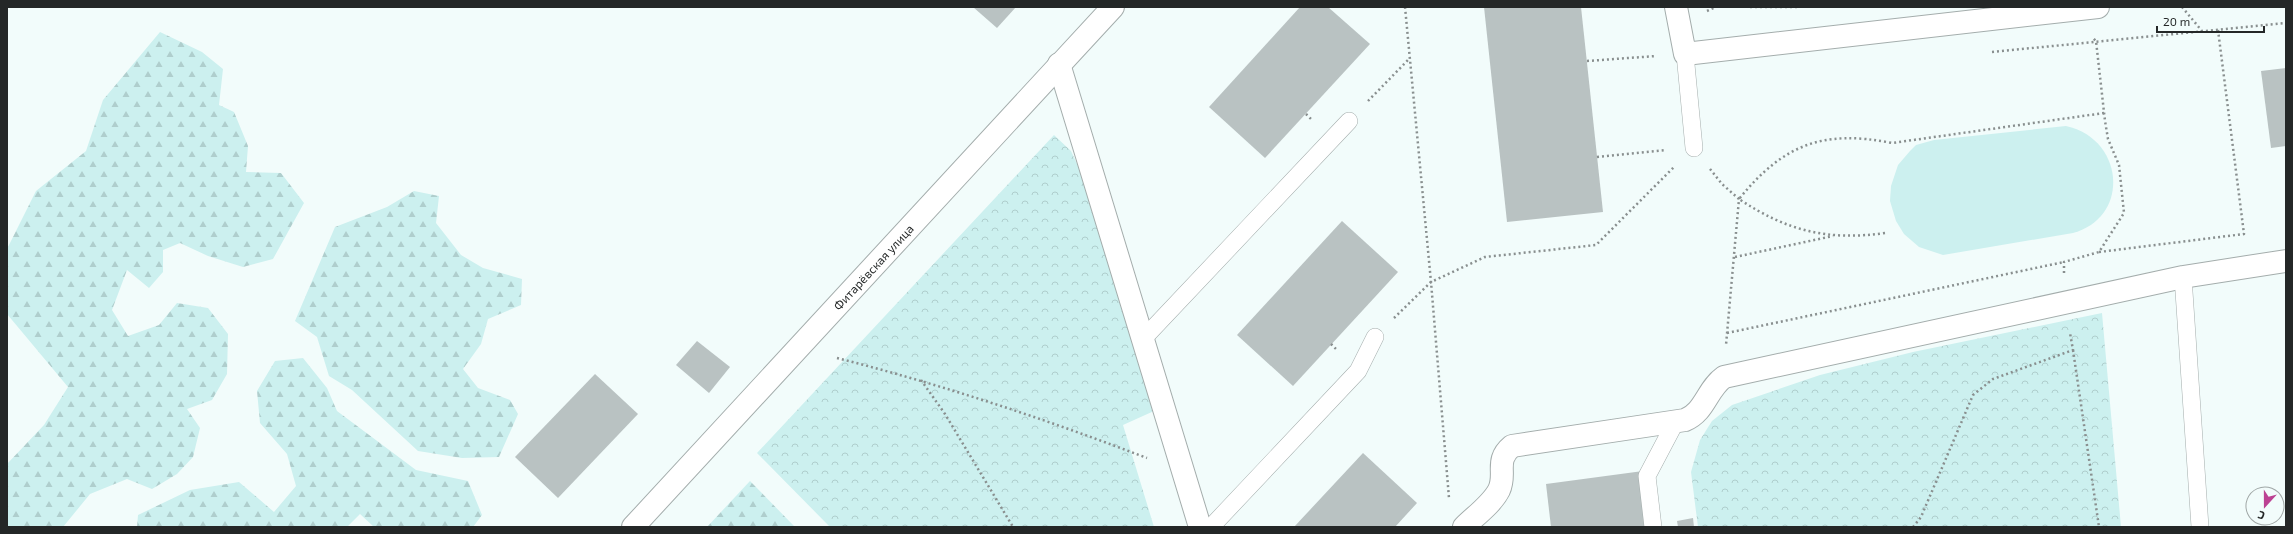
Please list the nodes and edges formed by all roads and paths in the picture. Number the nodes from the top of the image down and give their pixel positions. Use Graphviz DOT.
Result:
graph roads {
  1 [pos="1113,7"];
  2 [pos="1404,7"];
  3 [pos="1676,7"];
  4 [pos="1750,7"];
  5 [pos="1800,7"];
  6 [pos="2098,7"];
  7 [pos="2182,7"];
  8 [pos="2073,8"];
  9 [pos="2218,30"];
  10 [pos="2203,31"];
  11 [pos="2096,41"];
  12 [pos="1685,54"];
  13 [pos="1409,59"];
  14 [pos="1587,61"];
  15 [pos="1059,64"];
  16 [pos="2104,113"];
  17 [pos="1349,121"];
  18 [pos="1694,148"];
  19 [pos="1597,157"];
  20 [pos="1739,199"];
  21 [pos="1885,233"];
  22 [pos="1836,236"];
  23 [pos="2099,252"];
  24 [pos="1735,257"];
  25 [pos="2286,261"];
  26 [pos="2064,262"];
  27 [pos="2183,277"];
  28 [pos="1431,282"];
  29 [pos="2064,303"];
  30 [pos="1727,333"];
  31 [pos="1375,336"];
  32 [pos="1143,339"];
  33 [pos="2073,350"];
  34 [pos="838,358"];
  35 [pos="1724,377"];
  36 [pos="921,379"];
  37 [pos="1676,422"];
  38 [pos="1183,472"];
  39 [pos="1450,503"];
  40 [pos="633,527"];
  41 [pos="1013,527"];
  42 [pos="1200,527"];
  43 [pos="1211,527"];
  44 [pos="1464,527"];
  45 [pos="1654,527"];
  46 [pos="1913,527"];
  47 [pos="2100,527"];
  48 [pos="2200,527"];
  1 -- 15 [label="street, Фитарёвская улица"];
  2 -- 13 [label="path"];
  3 -- 12 [label="street"];
  4 -- 5 [label="path"];
  6 -- 8 [label="street"];
  7 -- 10 [label="path"];
  8 -- 12 [label="street"];
  9 -- 23 [label="path"];
  11 -- 16 [label="path"];
  12 -- 14 [label="path"];
  12 -- 18 [label="lane"];
  13 -- 17 [label="path"];
  13 -- 28 [label="path"];
  15 -- 32 [label="street"];
  15 -- 40 [label="street, Фитарёвская улица"];
  16 -- 20 [label="path"];
  16 -- 23 [label="path"];
  17 -- 32 [label="lane"];
  18 -- 19 [label="path"];
  18 -- 20 [label="path"];
  18 -- 28 [label="path"];
  20 -- 22 [label="path"];
  20 -- 24 [label="path"];
  21 -- 22 [label="path"];
  22 -- 24 [label="path"];
  23 -- 26 [label="path"];
  24 -- 30 [label="path"];
  25 -- 27 [label="street"];
  26 -- 29 [label="path"];
  26 -- 30 [label="path"];
  27 -- 29 [label="street"];
  27 -- 48 [label="lane"];
  28 -- 31 [label="path"];
  28 -- 39 [label="path"];
  29 -- 33 [label="path"];
  29 -- 35 [label="street"];
  30 -- 35 [label="path"];
  31 -- 43 [label="lane"];
  32 -- 38 [label="street"];
  33 -- 46 [label="path"];
  33 -- 47 [label="path"];
  34 -- 36 [label="path"];
  35 -- 37 [label="street"];
  36 -- 38 [label="path"];
  36 -- 41 [label="path"];
  37 -- 44 [label="street"];
  37 -- 45 [label="lane"];
  38 -- 42 [label="street"];
}
